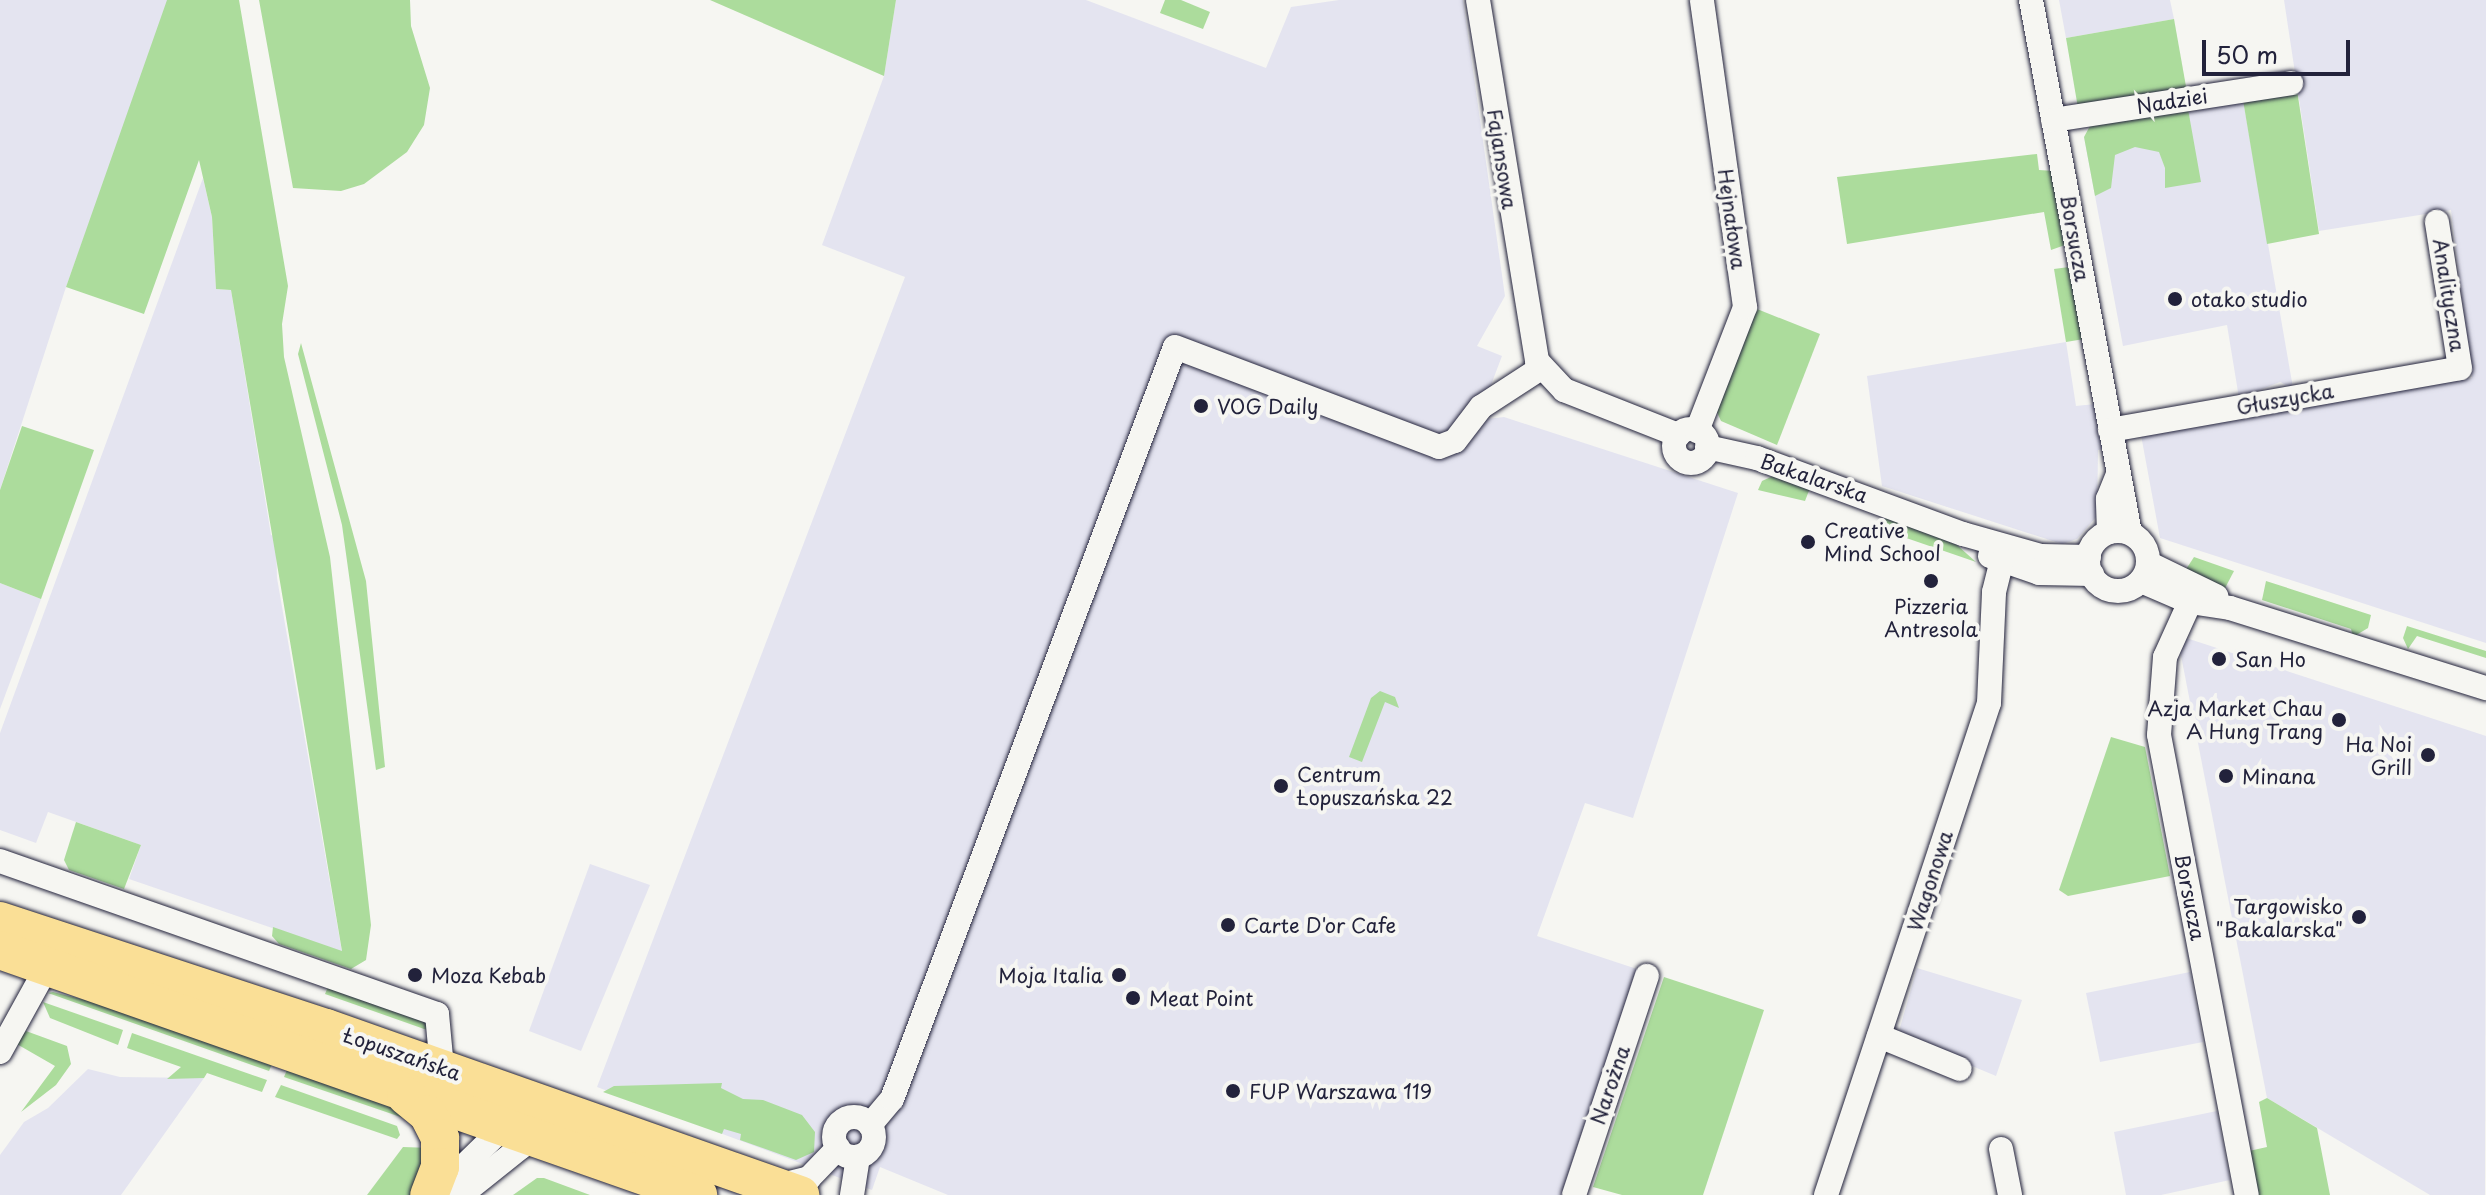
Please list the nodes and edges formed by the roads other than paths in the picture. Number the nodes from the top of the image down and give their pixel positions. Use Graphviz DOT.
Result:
graph roads {
  1 [pos="1478,0"];
  2 [pos="1702,0"];
  3 [pos="2031,0"];
  4 [pos="2291,83"];
  5 [pos="2053,120"];
  6 [pos="2437,222"];
  7 [pos="1541,368"];
  8 [pos="2460,368"];
  9 [pos="2110,430"];
  10 [pos="1694,438"];
  11 [pos="2120,533"];
  12 [pos="1963,534"];
  13 [pos="2002,561"];
  14 [pos="2090,566"];
  15 [pos="2145,572"];
  16 [pos="2190,602"];
  17 [pos="2230,608"];
  18 [pos="2486,688"];
  19 [pos="0,861"];
  20 [pos="0,921"];
  21 [pos="0,950"];
  22 [pos="47,967"];
  23 [pos="1647,976"];
  24 [pos="10,1014"];
  25 [pos="1879,1036"];
  26 [pos="0,1052"];
  27 [pos="442,1068"];
  28 [pos="1960,1069"];
  29 [pos="397,1089"];
  30 [pos="523,1121"];
  31 [pos="870,1125"];
  32 [pos="2001,1149"];
  33 [pos="848,1152"];
  34 [pos="789,1191"];
  35 [pos="432,1195"];
  36 [pos="461,1195"];
  37 [pos="698,1195"];
  38 [pos="852,1195"];
  39 [pos="1574,1195"];
  40 [pos="1826,1195"];
  41 [pos="2010,1195"];
  42 [pos="2247,1195"];
  1 -- 7 [label="street, Fajansowa"];
  2 -- 10 [label="street, Hejnałowa"];
  3 -- 5 [label="street, Borsucza"];
  4 -- 5 [label="street, Nadziei"];
  5 -- 9 [label="street, Borsucza"];
  6 -- 8 [label="street, Analityczna"];
  7 -- 10 [label="street, Bakalarska"];
  7 -- 31 [label="street"];
  8 -- 9 [label="street, Głuszycka"];
  9 -- 11 [label="street, Borsucza"];
  10 -- 12 [label="street, Bakalarska"];
  11 -- 14 [label="street"];
  11 -- 15 [label="street"];
  12 -- 13 [label="street, Bakalarska"];
  12 -- 14 [label="street, Bakalarska"];
  13 -- 14 [label="street, Bakalarska"];
  13 -- 25 [label="street, Wagonowa"];
  14 -- 15 [label="street"];
  15 -- 16 [label="street"];
  15 -- 17 [label="street"];
  16 -- 17 [label="street"];
  16 -- 42 [label="street, Borsucza"];
  17 -- 18 [label="street"];
  19 -- 27 [label="street"];
  20 -- 27 [label="main road, Łopuszańska"];
  21 -- 22 [label="main road, Łopuszańska"];
  22 -- 24 [label="street"];
  22 -- 29 [label="main road, Łopuszańska"];
  23 -- 39 [label="street, Narożna"];
  24 -- 26 [label="street"];
  25 -- 28 [label="street"];
  25 -- 40 [label="street, Wagonowa"];
  27 -- 30 [label="main road, Łopuszańska"];
  29 -- 30 [label="main road, Łopuszańska"];
  29 -- 35 [label="main road"];
  30 -- 34 [label="main road, Łopuszańska"];
  30 -- 35 [label="street"];
  30 -- 36 [label="street"];
  30 -- 37 [label="main road, Łopuszańska"];
  31 -- 33 [label="street"];
  31 -- 33 [label="street"];
  32 -- 41 [label="street"];
  33 -- 34 [label="street"];
  33 -- 38 [label="street"];
}
